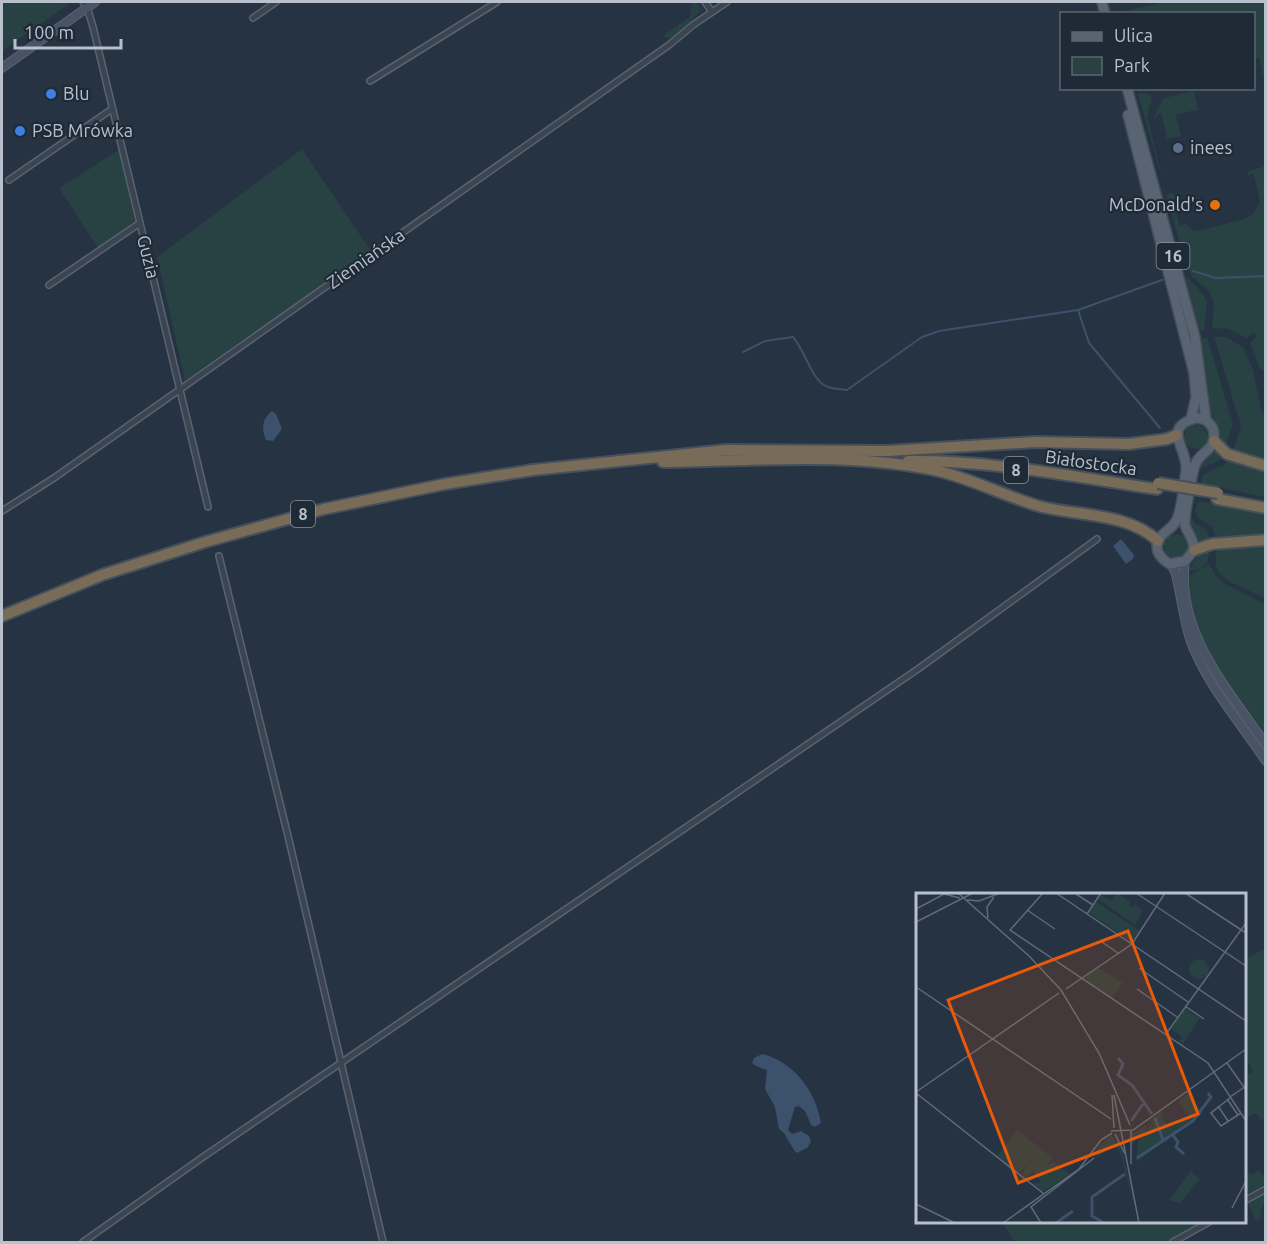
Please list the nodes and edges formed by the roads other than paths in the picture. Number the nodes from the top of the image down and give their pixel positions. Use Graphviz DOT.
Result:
graph roads {
  1 [pos="95,2"];
  2 [pos="276,2"];
  3 [pos="497,2"];
  4 [pos="705,2"];
  5 [pos="727,2"];
  6 [pos="85,4"];
  7 [pos="712,12"];
  8 [pos="253,18"];
  9 [pos="2,68"];
  10 [pos="370,81"];
  11 [pos="1122,90"];
  12 [pos="1127,90"];
  13 [pos="112,109"];
  14 [pos="9,180"];
  15 [pos="1151,193"];
  16 [pos="140,223"];
  17 [pos="49,285"];
  18 [pos="180,389"];
  19 [pos="1191,419"];
  20 [pos="1206,420"];
  21 [pos="1177,435"];
  22 [pos="1214,441"];
  23 [pos="887,451"];
  24 [pos="874,461"];
  25 [pos="617,462"];
  26 [pos="1266,466"];
  27 [pos="1158,486"];
  28 [pos="1217,496"];
  29 [pos="1266,501"];
  30 [pos="208,507"];
  31 [pos="1266,508"];
  32 [pos="2,511"];
  33 [pos="1182,516"];
  34 [pos="1097,539"];
  35 [pos="1266,540"];
  36 [pos="1158,541"];
  37 [pos="1194,550"];
  38 [pos="219,556"];
  39 [pos="1185,561"];
  40 [pos="1170,564"];
  41 [pos="2,616"];
  42 [pos="1266,745"];
  43 [pos="1264,756"];
  44 [pos="340,1065"];
  45 [pos="1266,1190"];
  46 [pos="1246,1200"];
  47 [pos="1206,1223"];
  48 [pos="82,1242"];
  49 [pos="383,1242"];
  50 [pos="1173,1242"];
  1 -- 6 [label="main road"];
  2 -- 8 [label="street"];
  3 -- 10 [label="street"];
  4 -- 7 [label="street"];
  5 -- 7 [label="street, Ziemiańska"];
  6 -- 9 [label="main road"];
  6 -- 13 [label="street, Guzia"];
  7 -- 18 [label="street, Ziemiańska"];
  11 -- 15 [label="main road, 16"];
  12 -- 15 [label="main road, 16"];
  13 -- 14 [label="street"];
  13 -- 16 [label="street, Guzia"];
  15 -- 19 [label="main road, 16"];
  15 -- 20 [label="main road, 16"];
  16 -- 17 [label="street"];
  16 -- 18 [label="street, Guzia"];
  18 -- 30 [label="street, Guzia"];
  18 -- 32 [label="street, Ziemiańska"];
  19 -- 20 [label="main road"];
  19 -- 21 [label="main road"];
  20 -- 22 [label="main road, 16"];
  21 -- 23 [label="highway"];
  21 -- 33 [label="main road"];
  22 -- 26 [label="highway"];
  22 -- 33 [label="main road"];
  23 -- 25 [label="highway, 8"];
  23 -- 27 [label="highway, Białostocka / 8"];
  24 -- 25 [label="highway, 8"];
  24 -- 27 [label="highway, Białostocka / 8"];
  24 -- 36 [label="highway"];
  25 -- 41 [label="highway, 8"];
  27 -- 28 [label="highway, Białostocka / 8, bridge"];
  28 -- 29 [label="highway, Białostocka / 8"];
  28 -- 31 [label="highway, Białostocka / 8"];
  33 -- 36 [label="main road"];
  33 -- 37 [label="main road"];
  34 -- 44 [label="street"];
  35 -- 37 [label="highway"];
  36 -- 40 [label="main road"];
  37 -- 39 [label="main road"];
  38 -- 44 [label="street"];
  39 -- 40 [label="main road"];
  39 -- 42 [label="main road"];
  40 -- 43 [label="main road"];
  44 -- 48 [label="street"];
  44 -- 49 [label="street"];
  45 -- 46 [label="street"];
  47 -- 50 [label="street"];
}
